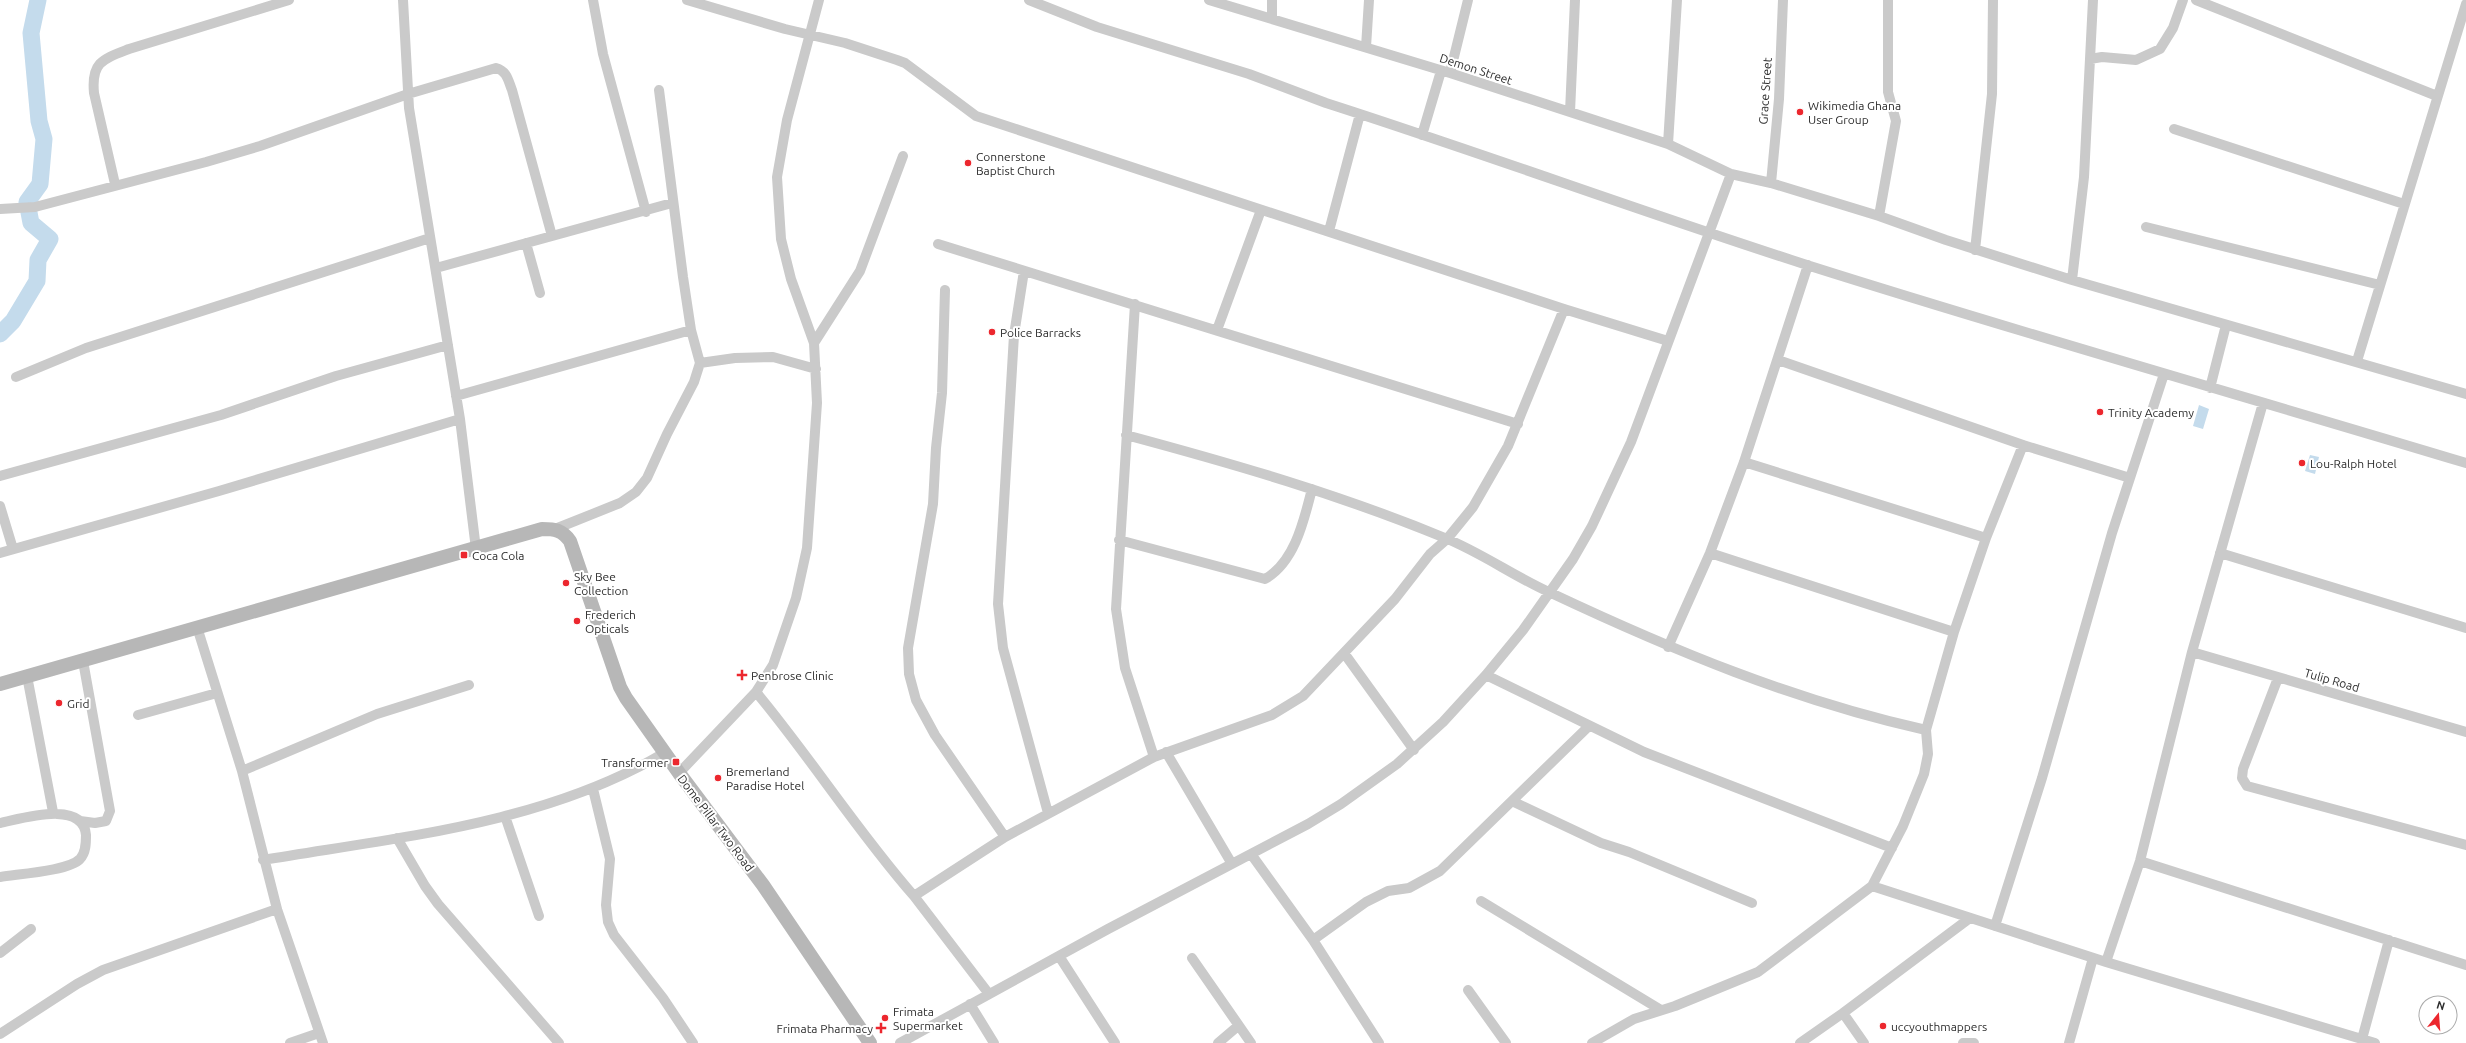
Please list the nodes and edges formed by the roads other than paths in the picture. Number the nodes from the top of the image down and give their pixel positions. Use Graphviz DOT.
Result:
graph roads {
  1 [pos="289,0"];
  2 [pos="403,0"];
  3 [pos="592,0"];
  4 [pos="686,0"];
  5 [pos="819,0"];
  6 [pos="1030,0"];
  7 [pos="1209,0"];
  8 [pos="1272,0"];
  9 [pos="1369,0"];
  10 [pos="1468,0"];
  11 [pos="1575,0"];
  12 [pos="1677,0"];
  13 [pos="1783,0"];
  14 [pos="1888,0"];
  15 [pos="1993,0"];
  16 [pos="2093,0"];
  17 [pos="2183,0"];
  18 [pos="2196,0"];
  19 [pos="2466,4"];
  20 [pos="1272,19"];
  21 [pos="810,34"];
  22 [pos="1366,47"];
  23 [pos="2090,59"];
  24 [pos="1445,72"];
  25 [pos="659,90"];
  26 [pos="408,94"];
  27 [pos="2437,96"];
  28 [pos="1570,112"];
  29 [pos="1360,114"];
  30 [pos="2174,130"];
  31 [pos="1422,135"];
  32 [pos="1668,144"];
  33 [pos="903,156"];
  34 [pos="1731,174"];
  35 [pos="1771,183"];
  36 [pos="115,184"];
  37 [pos="672,203"];
  38 [pos="2404,204"];
  39 [pos="0,209"];
  40 [pos="1261,210"];
  41 [pos="646,212"];
  42 [pos="1879,216"];
  43 [pos="2146,227"];
  44 [pos="1329,231"];
  45 [pos="1709,233"];
  46 [pos="552,236"];
  47 [pos="430,238"];
  48 [pos="526,243"];
  49 [pos="938,244"];
  50 [pos="1975,250"];
  51 [pos="1808,265"];
  52 [pos="436,268"];
  53 [pos="1024,271"];
  54 [pos="2072,280"];
  55 [pos="2380,285"];
  56 [pos="945,290"];
  57 [pos="540,292"];
  58 [pos="1135,304"];
  59 [pos="1564,309"];
  60 [pos="2226,325"];
  61 [pos="691,330"];
  62 [pos="1218,330"];
  63 [pos="1668,340"];
  64 [pos="814,343"];
  65 [pos="448,345"];
  66 [pos="1778,360"];
  67 [pos="2357,361"];
  68 [pos="700,363"];
  69 [pos="816,369"];
  70 [pos="2164,374"];
  71 [pos="16,377"];
  72 [pos="2210,388"];
  73 [pos="2466,394"];
  74 [pos="456,396"];
  75 [pos="2263,403"];
  76 [pos="460,419"];
  77 [pos="1518,424"];
  78 [pos="1126,435"];
  79 [pos="2024,446"];
  80 [pos="2466,461"];
  81 [pos="1744,462"];
  82 [pos="0,476"];
  83 [pos="2130,478"];
  84 [pos="1312,489"];
  85 [pos="0,506"];
  86 [pos="555,529"];
  87 [pos="1986,538"];
  88 [pos="1447,539"];
  89 [pos="1119,540"];
  90 [pos="13,549"];
  91 [pos="476,549"];
  92 [pos="0,553"];
  93 [pos="1710,553"];
  94 [pos="2220,553"];
  95 [pos="1549,592"];
  96 [pos="197,627"];
  97 [pos="2466,628"];
  98 [pos="1954,632"];
  99 [pos="1668,647"];
  100 [pos="2192,652"];
  101 [pos="1344,653"];
  102 [pos="83,661"];
  103 [pos="1486,675"];
  104 [pos="27,676"];
  105 [pos="2278,678"];
  106 [pos="0,684"];
  107 [pos="469,685"];
  108 [pos="756,692"];
  109 [pos="217,693"];
  110 [pos="138,715"];
  111 [pos="1589,726"];
  112 [pos="1926,730"];
  113 [pos="2466,732"];
  114 [pos="1414,750"];
  115 [pos="1166,752"];
  116 [pos="664,753"];
  117 [pos="1154,757"];
  118 [pos="242,770"];
  119 [pos="679,773"];
  120 [pos="593,789"];
  121 [pos="1514,802"];
  122 [pos="53,812"];
  123 [pos="1048,813"];
  124 [pos="505,816"];
  125 [pos="80,821"];
  126 [pos="0,823"];
  127 [pos="1005,837"];
  128 [pos="397,838"];
  129 [pos="2466,845"];
  130 [pos="1892,848"];
  131 [pos="1251,854"];
  132 [pos="263,860"];
  133 [pos="2140,861"];
  134 [pos="1232,864"];
  135 [pos="0,877"];
  136 [pos="1872,886"];
  137 [pos="914,896"];
  138 [pos="1481,901"];
  139 [pos="1752,903"];
  140 [pos="277,909"];
  141 [pos="539,916"];
  142 [pos="1970,918"];
  143 [pos="1994,926"];
  144 [pos="31,929"];
  145 [pos="1313,940"];
  146 [pos="2389,940"];
  147 [pos="0,953"];
  148 [pos="1060,956"];
  149 [pos="1192,958"];
  150 [pos="2093,958"];
  151 [pos="2106,962"];
  152 [pos="2466,964"];
  153 [pos="1468,990"];
  154 [pos="989,994"];
  155 [pos="970,1004"];
  156 [pos="1661,1010"];
  157 [pos="1843,1013"];
  158 [pos="1238,1026"];
  159 [pos="318,1033"];
  160 [pos="0,1034"];
  161 [pos="2362,1039"];
  162 [pos="290,1043"];
  163 [pos="322,1043"];
  164 [pos="559,1043"];
  165 [pos="693,1043"];
  166 [pos="870,1043"];
  167 [pos="900,1043"];
  168 [pos="994,1043"];
  169 [pos="1115,1043"];
  170 [pos="1218,1043"];
  171 [pos="1251,1043"];
  172 [pos="1379,1043"];
  173 [pos="1506,1043"];
  174 [pos="1592,1043"];
  175 [pos="1800,1043"];
  176 [pos="1864,1043"];
  177 [pos="1963,1043"];
  178 [pos="1974,1043"];
  179 [pos="2068,1043"];
  180 [pos="2376,1043"];
  1 -- 36 [label="street"];
  2 -- 26 [label="street"];
  3 -- 41 [label="street"];
  4 -- 21 [label="street"];
  5 -- 21 [label="street"];
  6 -- 29 [label="street"];
  7 -- 20 [label="street, Demon Street"];
  8 -- 20 [label="street"];
  9 -- 22 [label="street"];
  10 -- 24 [label="street"];
  11 -- 28 [label="street"];
  12 -- 32 [label="street"];
  13 -- 35 [label="street, Grace Street"];
  14 -- 42 [label="street"];
  15 -- 50 [label="street"];
  16 -- 23 [label="street"];
  17 -- 23 [label="street"];
  18 -- 27 [label="street"];
  19 -- 27 [label="street"];
  20 -- 22 [label="street, Demon Street"];
  21 -- 40 [label="street"];
  21 -- 64 [label="street"];
  22 -- 24 [label="street, Demon Street"];
  23 -- 54 [label="street"];
  24 -- 28 [label="street, Demon Street"];
  24 -- 31 [label="street"];
  25 -- 37 [label="street"];
  26 -- 36 [label="street"];
  26 -- 46 [label="street"];
  26 -- 47 [label="street"];
  27 -- 38 [label="street"];
  28 -- 32 [label="street, Demon Street"];
  29 -- 31 [label="street"];
  29 -- 44 [label="street"];
  30 -- 38 [label="street"];
  31 -- 45 [label="street"];
  32 -- 34 [label="street, Demon Street"];
  33 -- 64 [label="street"];
  34 -- 35 [label="street, Demon Street"];
  34 -- 45 [label="street"];
  35 -- 42 [label="street, Demon Street"];
  36 -- 39 [label="street"];
  37 -- 41 [label="street"];
  37 -- 61 [label="street"];
  38 -- 55 [label="street"];
  40 -- 44 [label="street"];
  40 -- 62 [label="street"];
  41 -- 46 [label="street"];
  42 -- 50 [label="street, Demon Street"];
  43 -- 55 [label="street"];
  44 -- 59 [label="street"];
  45 -- 51 [label="street"];
  45 -- 63 [label="street"];
  46 -- 48 [label="street"];
  47 -- 52 [label="street"];
  47 -- 71 [label="street"];
  48 -- 52 [label="street"];
  48 -- 57 [label="street"];
  49 -- 53 [label="street"];
  50 -- 54 [label="street, Demon Street"];
  51 -- 66 [label="street"];
  51 -- 70 [label="street"];
  52 -- 65 [label="street"];
  53 -- 58 [label="street"];
  53 -- 123 [label="street"];
  54 -- 60 [label="street, Demon Street"];
  55 -- 67 [label="street"];
  56 -- 127 [label="street"];
  58 -- 62 [label="street"];
  58 -- 78 [label="street"];
  59 -- 63 [label="street"];
  59 -- 77 [label="street"];
  60 -- 67 [label="street, Demon Street"];
  60 -- 72 [label="street"];
  61 -- 68 [label="street"];
  61 -- 74 [label="street"];
  62 -- 77 [label="street"];
  63 -- 95 [label="street"];
  64 -- 69 [label="street"];
  65 -- 74 [label="street"];
  65 -- 82 [label="street"];
  66 -- 79 [label="street"];
  66 -- 81 [label="street"];
  67 -- 73 [label="street, Demon Street"];
  68 -- 69 [label="street"];
  68 -- 86 [label="street"];
  69 -- 108 [label="street"];
  70 -- 72 [label="street"];
  70 -- 83 [label="street"];
  72 -- 75 [label="street"];
  74 -- 76 [label="street"];
  75 -- 80 [label="street"];
  75 -- 94 [label="street"];
  76 -- 90 [label="street"];
  76 -- 91 [label="street"];
  77 -- 88 [label="street"];
  78 -- 84 [label="street"];
  78 -- 89 [label="street"];
  79 -- 83 [label="street"];
  79 -- 87 [label="street"];
  81 -- 87 [label="street"];
  81 -- 93 [label="street"];
  83 -- 143 [label="street"];
  84 -- 88 [label="street"];
  84 -- 89 [label="street"];
  85 -- 90 [label="street"];
  86 -- 91 [label="street"];
  86 -- 116 [label="street, Dome Pillar Two Road"];
  87 -- 98 [label="street"];
  88 -- 95 [label="street"];
  88 -- 101 [label="street"];
  89 -- 117 [label="street"];
  90 -- 92 [label="street"];
  91 -- 96 [label="street"];
  93 -- 98 [label="street"];
  93 -- 99 [label="street"];
  94 -- 97 [label="street"];
  94 -- 100 [label="street"];
  95 -- 99 [label="street"];
  95 -- 103 [label="street"];
  96 -- 102 [label="street"];
  96 -- 109 [label="street"];
  98 -- 112 [label="street"];
  99 -- 112 [label="street"];
  100 -- 105 [label="street, Tulip Road"];
  100 -- 133 [label="street"];
  101 -- 114 [label="street"];
  101 -- 115 [label="street"];
  102 -- 104 [label="street"];
  102 -- 125 [label="street"];
  103 -- 111 [label="street"];
  103 -- 114 [label="street"];
  104 -- 106 [label="street"];
  104 -- 122 [label="street"];
  105 -- 113 [label="street, Tulip Road"];
  105 -- 129 [label="street"];
  107 -- 118 [label="street"];
  108 -- 119 [label="street"];
  108 -- 137 [label="street"];
  109 -- 110 [label="street"];
  109 -- 118 [label="street"];
  111 -- 121 [label="street"];
  111 -- 130 [label="street"];
  112 -- 130 [label="street"];
  114 -- 131 [label="street"];
  115 -- 117 [label="street"];
  115 -- 134 [label="street"];
  116 -- 119 [label="street, Dome Pillar Two Road"];
  116 -- 120 [label="street"];
  117 -- 123 [label="street"];
  118 -- 132 [label="street"];
  119 -- 166 [label="street, Dome Pillar Two Road"];
  120 -- 124 [label="street"];
  120 -- 165 [label="street"];
  121 -- 139 [label="street"];
  121 -- 145 [label="street"];
  122 -- 125 [label="street"];
  122 -- 126 [label="street"];
  123 -- 127 [label="street"];
  124 -- 128 [label="street"];
  124 -- 141 [label="street"];
  125 -- 135 [label="street"];
  127 -- 137 [label="street"];
  128 -- 132 [label="street"];
  128 -- 164 [label="street"];
  130 -- 136 [label="street"];
  131 -- 134 [label="street"];
  131 -- 145 [label="street"];
  132 -- 140 [label="street"];
  133 -- 146 [label="street"];
  133 -- 151 [label="street"];
  134 -- 148 [label="street"];
  136 -- 142 [label="street"];
  136 -- 156 [label="street"];
  137 -- 154 [label="street"];
  138 -- 156 [label="street"];
  140 -- 159 [label="street"];
  140 -- 160 [label="street"];
  142 -- 143 [label="street"];
  142 -- 157 [label="street"];
  143 -- 150 [label="street"];
  144 -- 147 [label="street"];
  145 -- 172 [label="street"];
  146 -- 152 [label="street"];
  146 -- 161 [label="street"];
  148 -- 154 [label="street"];
  148 -- 169 [label="street"];
  149 -- 158 [label="street"];
  150 -- 151 [label="street"];
  150 -- 179 [label="street"];
  151 -- 161 [label="street"];
  153 -- 173 [label="street"];
  154 -- 155 [label="street"];
  155 -- 167 [label="street"];
  155 -- 168 [label="street"];
  156 -- 174 [label="street"];
  157 -- 175 [label="street"];
  157 -- 176 [label="street"];
  158 -- 170 [label="street"];
  158 -- 171 [label="street"];
  159 -- 162 [label="street"];
  159 -- 163 [label="street"];
  161 -- 180 [label="street"];
  177 -- 178 [label="street"];
}
